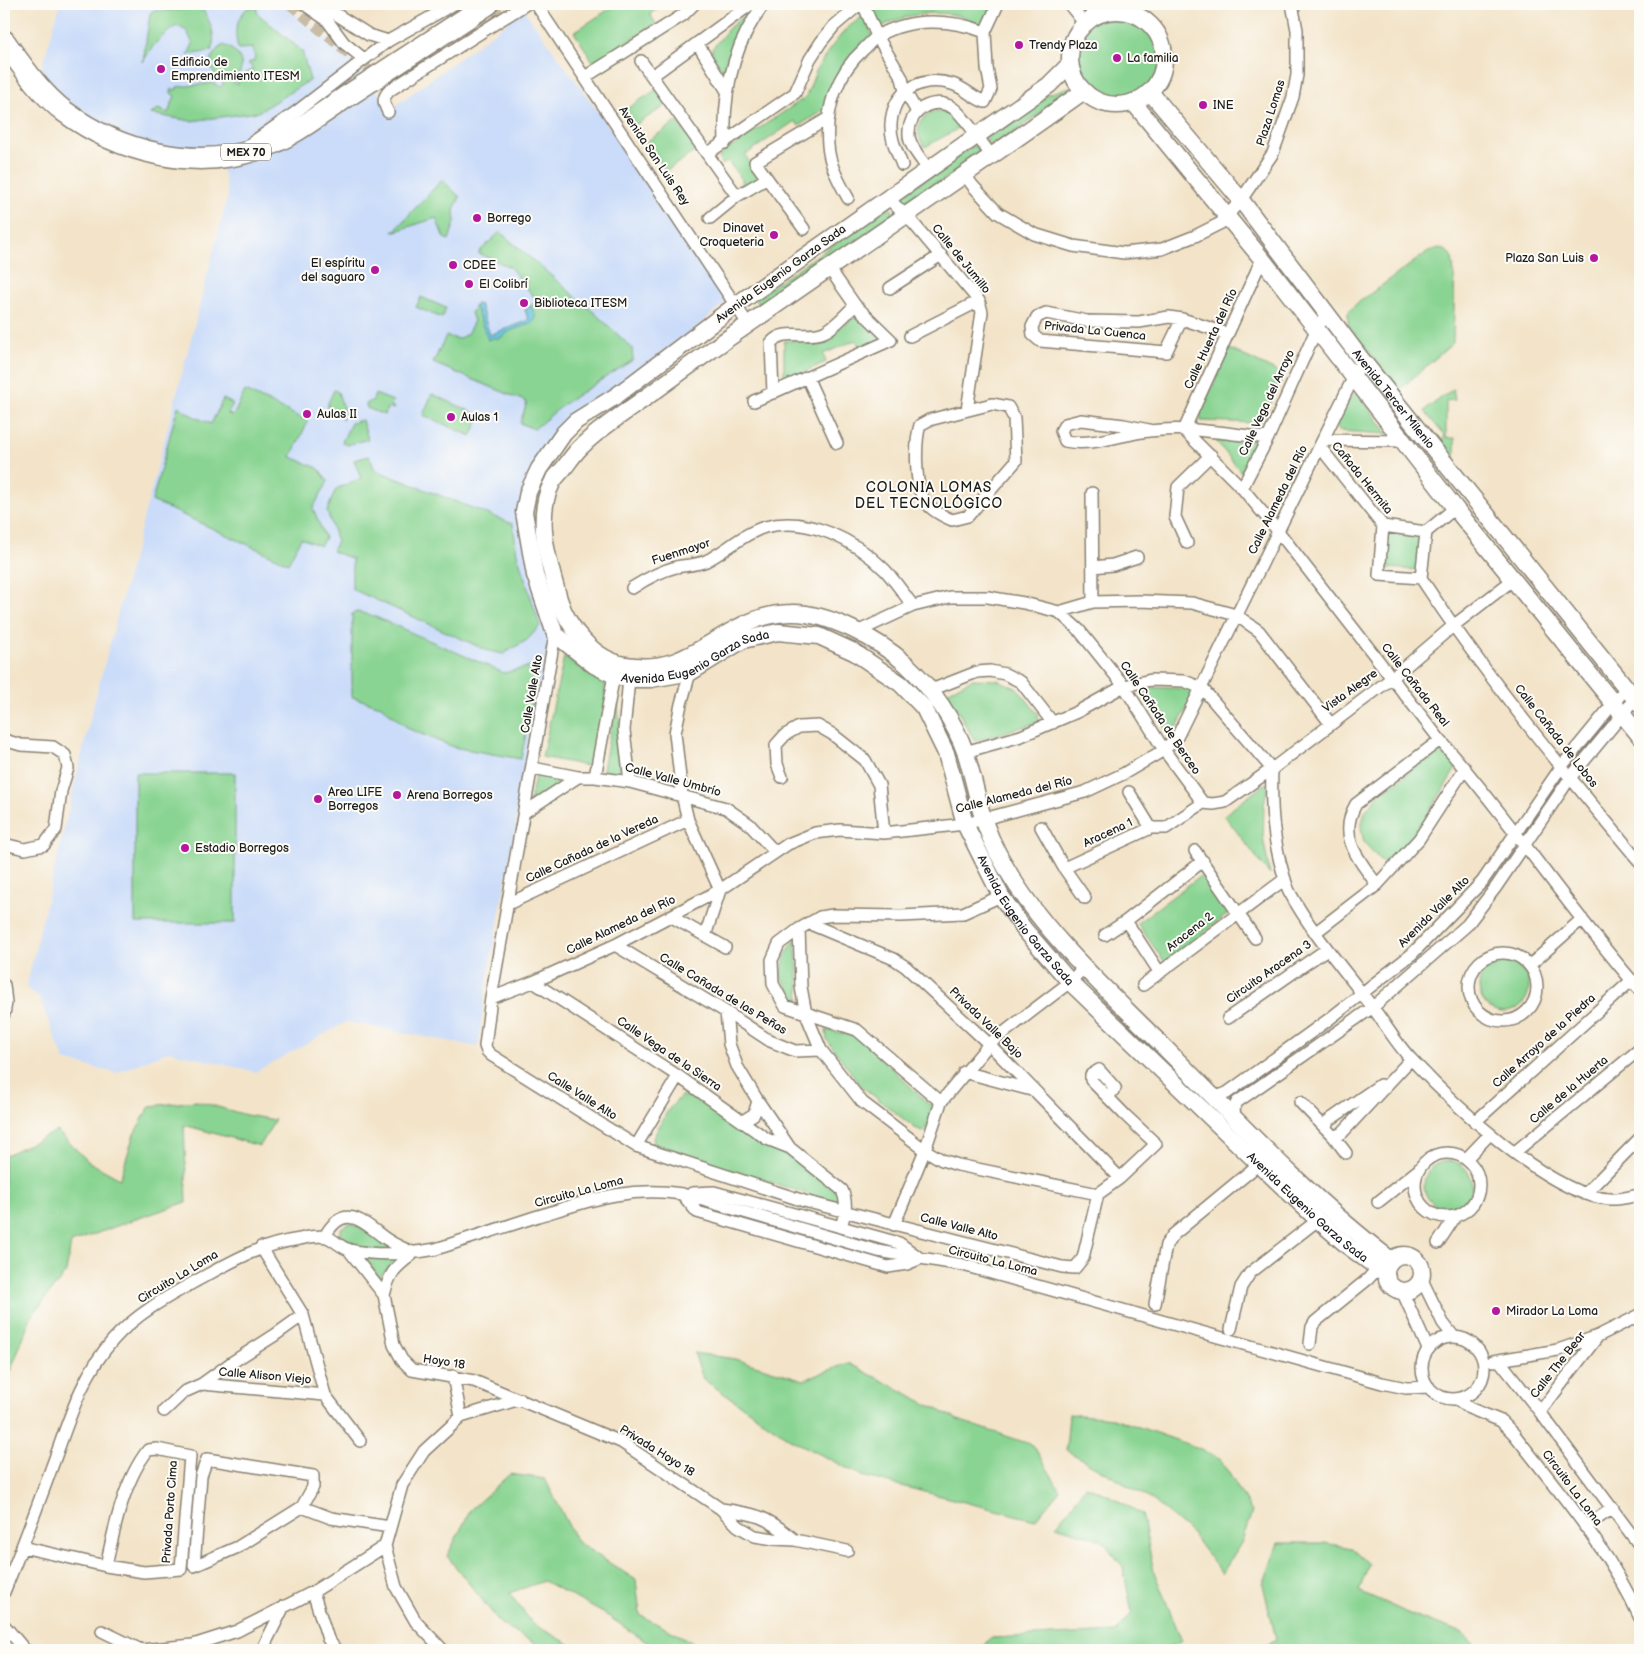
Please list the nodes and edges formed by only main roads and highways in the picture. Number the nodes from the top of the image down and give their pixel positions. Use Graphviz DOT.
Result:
graph roads {
  1 [pos="488,4"];
  2 [pos="4,41"];
  1 -- 2 [label="highway, MEX 70"];
}
